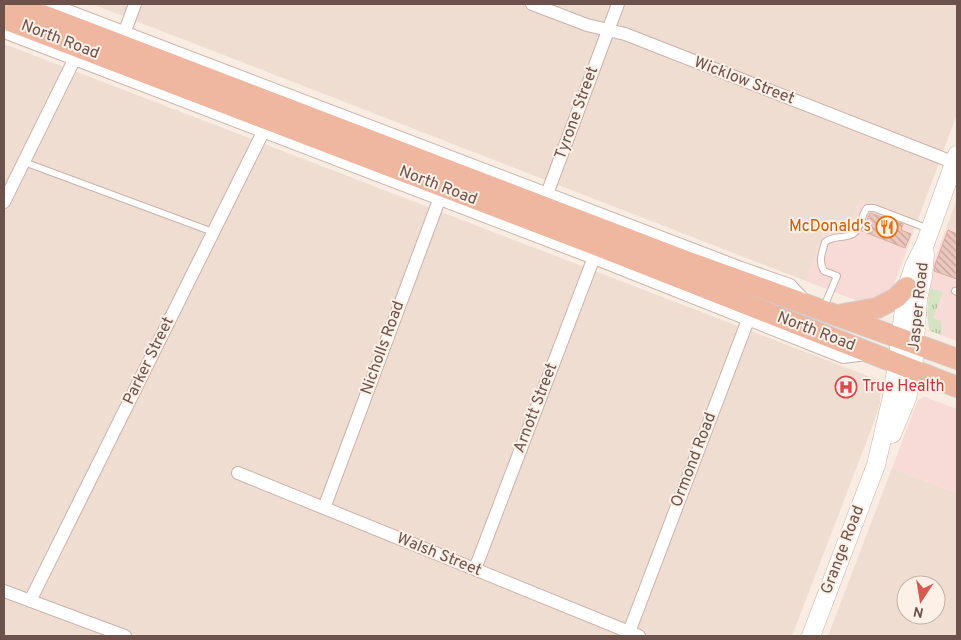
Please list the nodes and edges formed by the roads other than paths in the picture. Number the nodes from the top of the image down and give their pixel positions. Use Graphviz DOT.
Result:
graph roads {
  1 [pos="14,4"];
  2 [pos="50,4"];
  3 [pos="135,4"];
  4 [pos="532,4"];
  5 [pos="618,4"];
  6 [pos="4,19"];
  7 [pos="608,30"];
  8 [pos="4,32"];
  9 [pos="122,38"];
  10 [pos="77,53"];
  11 [pos="269,119"];
  12 [pos="956,159"];
  13 [pos="24,162"];
  14 [pos="441,193"];
  15 [pos="5,196"];
  16 [pos="542,208"];
  17 [pos="213,232"];
  18 [pos="928,236"];
  19 [pos="596,252"];
  20 [pos="907,287"];
  21 [pos="753,305"];
  22 [pos="823,312"];
  23 [pos="907,341"];
  24 [pos="957,360"];
  25 [pos="905,366"];
  26 [pos="957,387"];
  27 [pos="238,474"];
  28 [pos="324,508"];
  29 [pos="475,569"];
  30 [pos="4,591"];
  31 [pos="30,600"];
  32 [pos="634,634"];
  33 [pos="125,636"];
  34 [pos="811,636"];
  1 -- 9 [label="highway, North Road"];
  2 -- 9 [label="street, North Road"];
  3 -- 9 [label="street"];
  4 -- 7 [label="street, Wicklow Street"];
  5 -- 7 [label="street, Tyrone Street"];
  6 -- 10 [label="highway, North Road"];
  7 -- 12 [label="street, Wicklow Street"];
  7 -- 16 [label="street, Tyrone Street"];
  8 -- 10 [label="street, North Road"];
  9 -- 11 [label="highway, North Road"];
  9 -- 16 [label="street, North Road"];
  10 -- 11 [label="highway, North Road"];
  10 -- 13 [label="street"];
  11 -- 14 [label="highway, North Road"];
  11 -- 16 [label="highway, North Road"];
  11 -- 17 [label="street, Parker Street"];
  12 -- 18 [label="main road, Jasper Road"];
  13 -- 15 [label="street"];
  13 -- 17 [label="lane"];
  14 -- 16 [label="highway, North Road"];
  14 -- 19 [label="street, North Road"];
  14 -- 28 [label="street, Nicholls Road"];
  16 -- 19 [label="highway, North Road"];
  16 -- 21 [label="highway, North Road"];
  16 -- 22 [label="street, North Road"];
  17 -- 31 [label="street, Parker Street"];
  18 -- 20 [label="main road, Jasper Road"];
  18 -- 22 [label="lane"];
  18 -- 23 [label="main road, Jasper Road"];
  19 -- 21 [label="highway, North Road"];
  19 -- 29 [label="street, Arnott Street"];
  20 -- 22 [label="highway"];
  20 -- 23 [label="main road, Jasper Road"];
  21 -- 22 [label="highway, North Road"];
  21 -- 25 [label="highway, North Road"];
  21 -- 32 [label="street, Ormond Road"];
  22 -- 23 [label="highway, North Road"];
  23 -- 24 [label="highway, North Road"];
  23 -- 25 [label="main road, Grange Road"];
  25 -- 26 [label="highway, North Road"];
  25 -- 34 [label="main road, Grange Road"];
  27 -- 28 [label="street, Walsh Street"];
  28 -- 29 [label="street, Walsh Street"];
  29 -- 32 [label="street, Walsh Street"];
  30 -- 31 [label="street"];
  31 -- 33 [label="street"];
}
